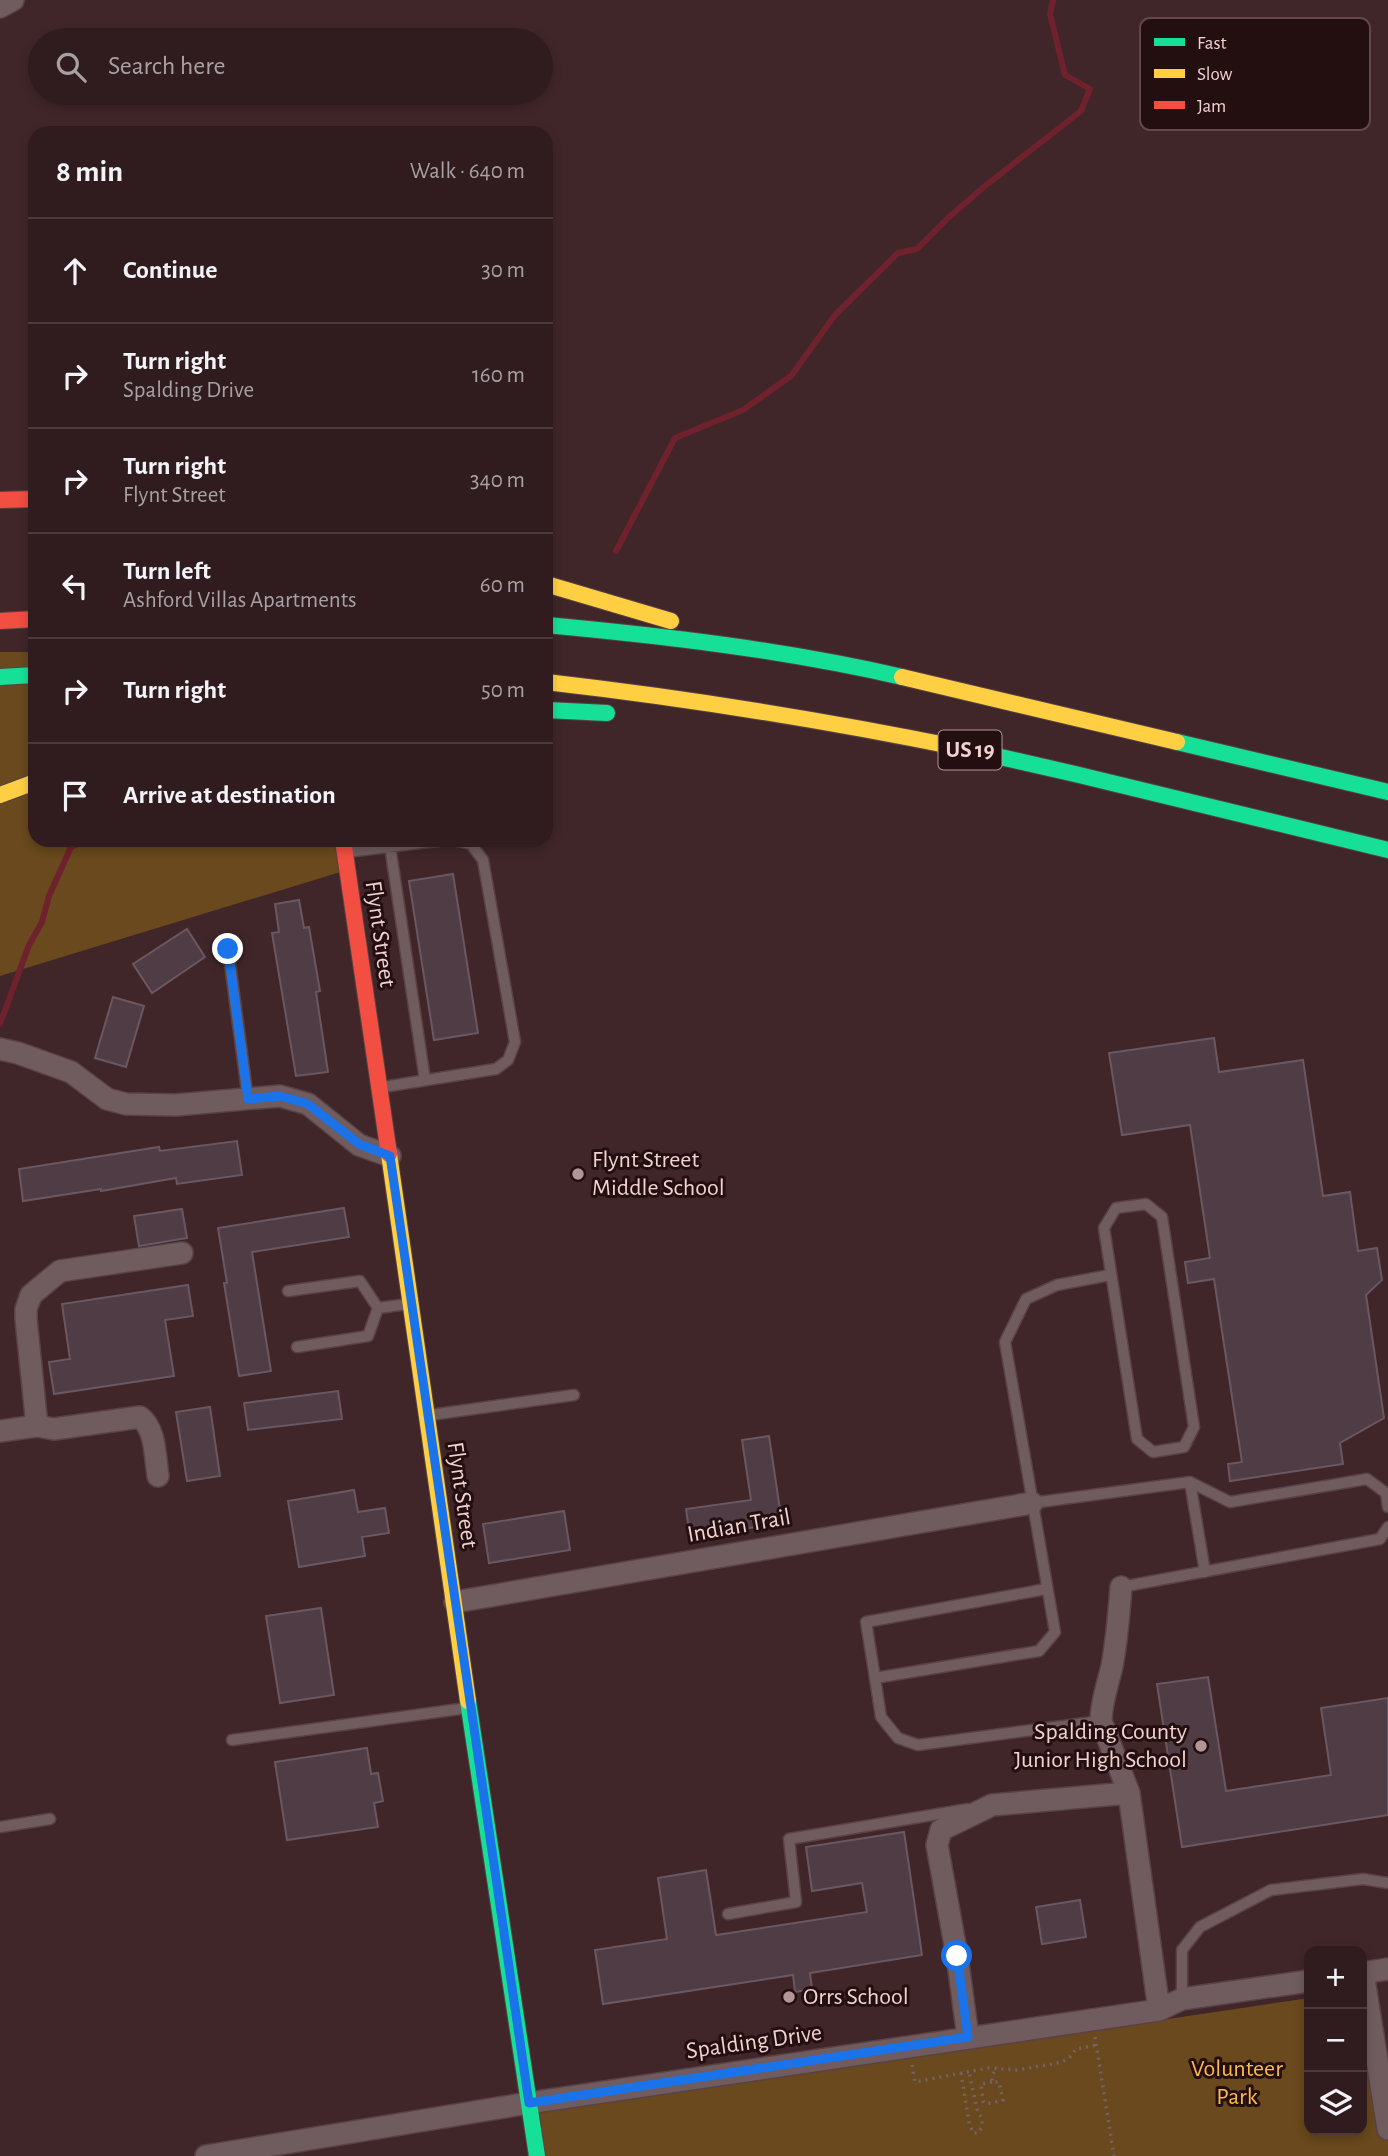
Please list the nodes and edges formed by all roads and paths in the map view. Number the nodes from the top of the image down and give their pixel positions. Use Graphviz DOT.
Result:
graph roads {
  1 [pos="13,0"];
  2 [pos="0,7"];
  3 [pos="28,499"];
  4 [pos="0,500"];
  5 [pos="553,586"];
  6 [pos="28,619"];
  7 [pos="0,621"];
  8 [pos="553,626"];
  9 [pos="766,652"];
  10 [pos="28,675"];
  11 [pos="0,677"];
  12 [pos="553,683"];
  13 [pos="553,710"];
  14 [pos="626,715"];
  15 [pos="708,720"];
  16 [pos="848,725"];
  17 [pos="28,785"];
  18 [pos="1388,792"];
  19 [pos="0,795"];
  20 [pos="344,847"];
  21 [pos="390,847"];
  22 [pos="473,847"];
  23 [pos="1388,850"];
  24 [pos="228,949"];
  25 [pos="0,1049"];
  26 [pos="425,1080"];
  27 [pos="379,1087"];
  28 [pos="248,1099"];
  29 [pos="390,1156"];
  30 [pos="182,1253"];
  31 [pos="1110,1275"];
  32 [pos="288,1292"];
  33 [pos="411,1304"];
  34 [pos="378,1308"];
  35 [pos="297,1347"];
  36 [pos="574,1395"];
  37 [pos="428,1416"];
  38 [pos="37,1426"];
  39 [pos="0,1430"];
  40 [pos="158,1476"];
  41 [pos="1190,1482"];
  42 [pos="1032,1503"];
  43 [pos="1388,1507"];
  44 [pos="1387,1532"];
  45 [pos="1205,1572"];
  46 [pos="1121,1587"];
  47 [pos="1046,1589"];
  48 [pos="455,1602"];
  49 [pos="875,1678"];
  50 [pos="469,1708"];
  51 [pos="1101,1721"];
  52 [pos="232,1740"];
  53 [pos="1129,1793"];
  54 [pos="992,1805"];
  55 [pos="50,1819"];
  56 [pos="0,1827"];
  57 [pos="1388,1883"];
  58 [pos="728,1914"];
  59 [pos="1388,1969"];
  60 [pos="1367,1972"];
  61 [pos="1304,1982"];
  62 [pos="1182,1999"];
  63 [pos="1367,2002"];
  64 [pos="1159,2010"];
  65 [pos="1093,2020"];
  66 [pos="968,2037"];
  67 [pos="1097,2045"];
  68 [pos="908,2046"];
  69 [pos="997,2067"];
  70 [pos="969,2072"];
  71 [pos="961,2073"];
  72 [pos="992,2082"];
  73 [pos="982,2096"];
  74 [pos="974,2098"];
  75 [pos="529,2103"];
  76 [pos="1387,2117"];
  77 [pos="206,2156"];
  78 [pos="537,2156"];
  79 [pos="1114,2156"];
  1 -- 2 [label="street"];
  3 -- 4 [label="main road"];
  5 -- 9 [label="main road"];
  6 -- 7 [label="main road"];
  8 -- 9 [label="main road, US 19"];
  9 -- 18 [label="main road, US 19"];
  10 -- 11 [label="main road"];
  12 -- 16 [label="main road, US 19"];
  13 -- 14 [label="main road"];
  15 -- 16 [label="main road"];
  16 -- 23 [label="main road, US 19"];
  17 -- 19 [label="main road"];
  20 -- 27 [label="main road, Flynt Street"];
  21 -- 26 [label="lane"];
  22 -- 26 [label="lane"];
  24 -- 28 [label="lane"];
  25 -- 28 [label="street"];
  26 -- 27 [label="lane"];
  27 -- 29 [label="main road, Flynt Street"];
  28 -- 29 [label="street"];
  29 -- 33 [label="main road, Flynt Street"];
  30 -- 38 [label="street"];
  31 -- 31 [label="lane"];
  31 -- 42 [label="lane"];
  32 -- 34 [label="lane"];
  33 -- 34 [label="lane"];
  33 -- 37 [label="main road, Flynt Street"];
  34 -- 35 [label="lane"];
  36 -- 37 [label="lane"];
  37 -- 48 [label="main road, Flynt Street"];
  38 -- 39 [label="street"];
  38 -- 40 [label="street"];
  41 -- 42 [label="lane"];
  41 -- 43 [label="lane"];
  41 -- 45 [label="lane"];
  42 -- 47 [label="lane"];
  42 -- 48 [label="street, Indian Trail"];
  44 -- 45 [label="lane"];
  45 -- 46 [label="lane"];
  46 -- 51 [label="street"];
  47 -- 49 [label="lane"];
  47 -- 49 [label="lane"];
  48 -- 50 [label="main road, Flynt Street"];
  49 -- 51 [label="lane"];
  50 -- 52 [label="lane"];
  50 -- 75 [label="main road, Flynt Street"];
  51 -- 53 [label="street"];
  53 -- 54 [label="street"];
  53 -- 64 [label="street"];
  54 -- 58 [label="lane"];
  54 -- 66 [label="street"];
  55 -- 56 [label="lane"];
  57 -- 62 [label="lane"];
  59 -- 60 [label="street"];
  61 -- 62 [label="street, Spalding Drive"];
  62 -- 64 [label="street, Spalding Drive"];
  63 -- 76 [label="street"];
  64 -- 65 [label="street, Spalding Drive"];
  65 -- 66 [label="street, Spalding Drive"];
  65 -- 67 [label="path"];
  66 -- 68 [label="street, Spalding Drive"];
  67 -- 69 [label="path"];
  67 -- 79 [label="path"];
  68 -- 71 [label="path"];
  68 -- 75 [label="street, Spalding Drive"];
  69 -- 70 [label="path"];
  69 -- 72 [label="path"];
  70 -- 71 [label="path"];
  70 -- 74 [label="path"];
  71 -- 74 [label="path"];
  72 -- 73 [label="path"];
  72 -- 73 [label="path"];
  73 -- 74 [label="path"];
  75 -- 77 [label="street, Spalding Drive"];
  75 -- 78 [label="main road, Flynt Street"];
}
